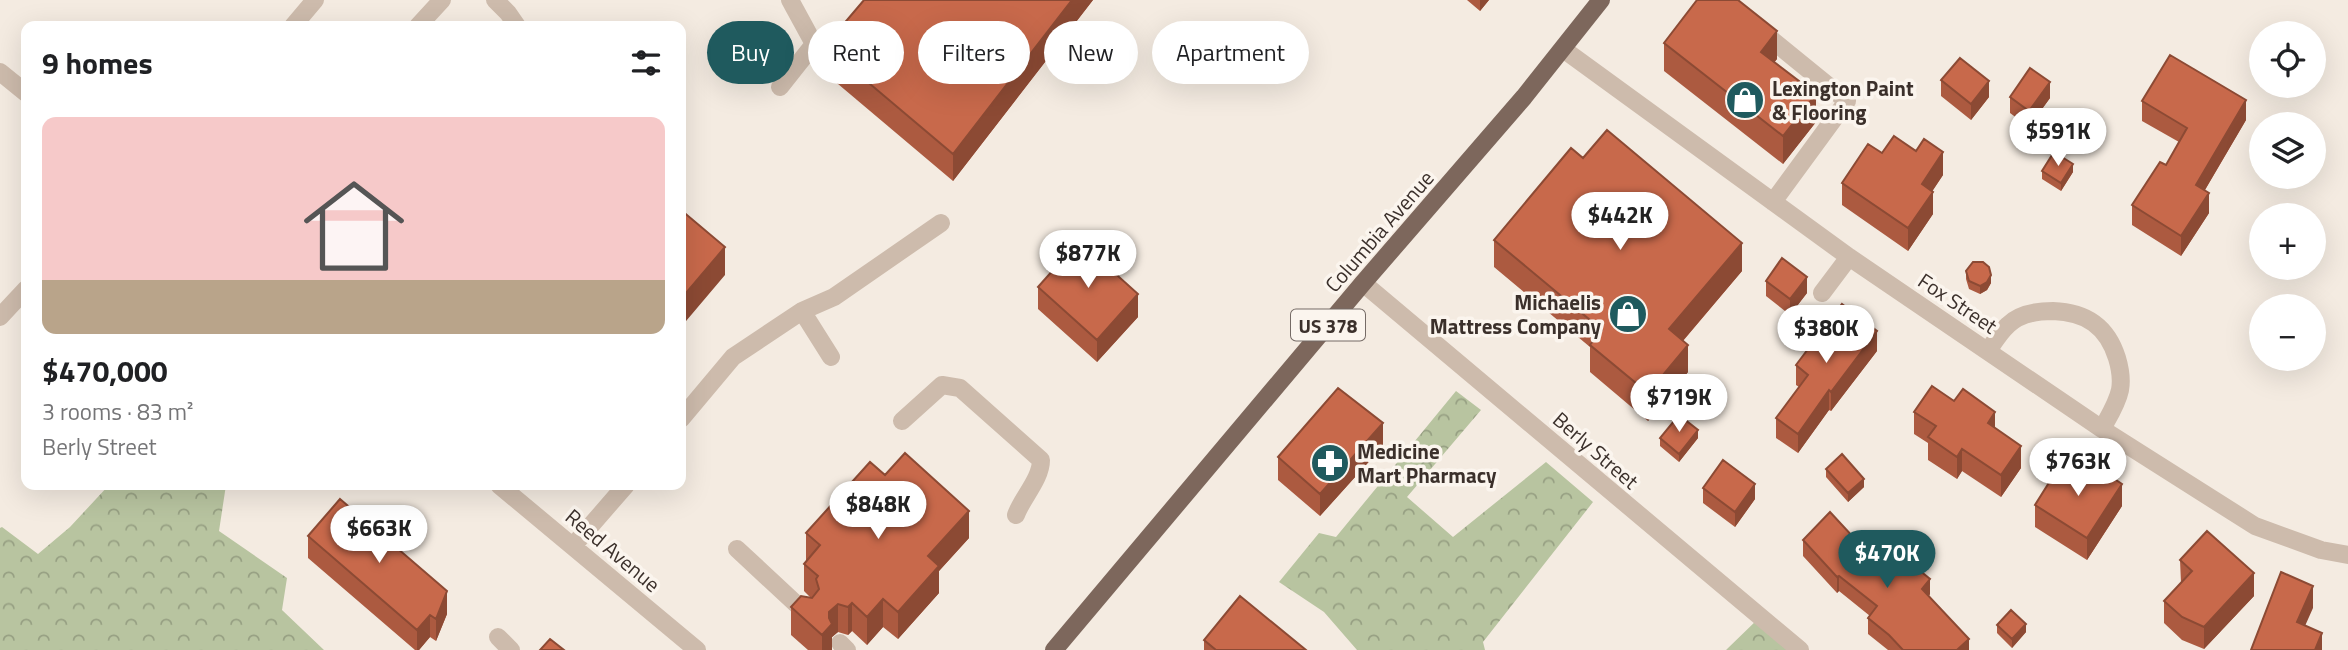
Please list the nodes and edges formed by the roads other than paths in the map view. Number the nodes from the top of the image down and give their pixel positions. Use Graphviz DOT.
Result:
graph roads {
  1 [pos="315,0"];
  2 [pos="442,0"];
  3 [pos="495,0"];
  4 [pos="790,0"];
  5 [pos="1601,0"];
  6 [pos="1723,0"];
  7 [pos="297,21"];
  8 [pos="423,21"];
  9 [pos="506,21"];
  10 [pos="1563,49"];
  11 [pos="0,72"];
  12 [pos="779,86"];
  13 [pos="21,89"];
  14 [pos="1773,202"];
  15 [pos="941,223"];
  16 [pos="1849,257"];
  17 [pos="1363,283"];
  18 [pos="1822,293"];
  19 [pos="21,294"];
  20 [pos="802,311"];
  21 [pos="0,317"];
  22 [pos="1988,351"];
  23 [pos="831,357"];
  24 [pos="686,413"];
  25 [pos="902,421"];
  26 [pos="2102,429"];
  27 [pos="505,490"];
  28 [pos="622,490"];
  29 [pos="1016,515"];
  30 [pos="573,546"];
  31 [pos="737,549"];
  32 [pos="2348,555"];
  33 [pos="808,615"];
  34 [pos="696,650"];
  35 [pos="1054,650"];
  36 [pos="1800,650"];
  1 -- 7 [label="street"];
  2 -- 8 [label="street"];
  3 -- 9 [label="street"];
  4 -- 12 [label="street"];
  5 -- 10 [label="main road, Columbia Avenue / US 378"];
  6 -- 14 [label="street"];
  10 -- 14 [label="street, Fox Street"];
  10 -- 17 [label="main road, Columbia Avenue / US 378"];
  11 -- 13 [label="street"];
  14 -- 16 [label="street, Fox Street"];
  15 -- 20 [label="street"];
  16 -- 18 [label="street"];
  16 -- 22 [label="street, Fox Street"];
  17 -- 35 [label="main road, Columbia Avenue / US 378"];
  17 -- 36 [label="street, Berly Street"];
  19 -- 21 [label="street"];
  20 -- 23 [label="street"];
  20 -- 24 [label="street"];
  22 -- 26 [label="street, Fox Street"];
  22 -- 26 [label="street"];
  25 -- 29 [label="street"];
  26 -- 32 [label="street, Fox Street"];
  27 -- 30 [label="street, Reed Avenue"];
  28 -- 30 [label="street"];
  30 -- 34 [label="street, Reed Avenue"];
  31 -- 33 [label="street"];
}
